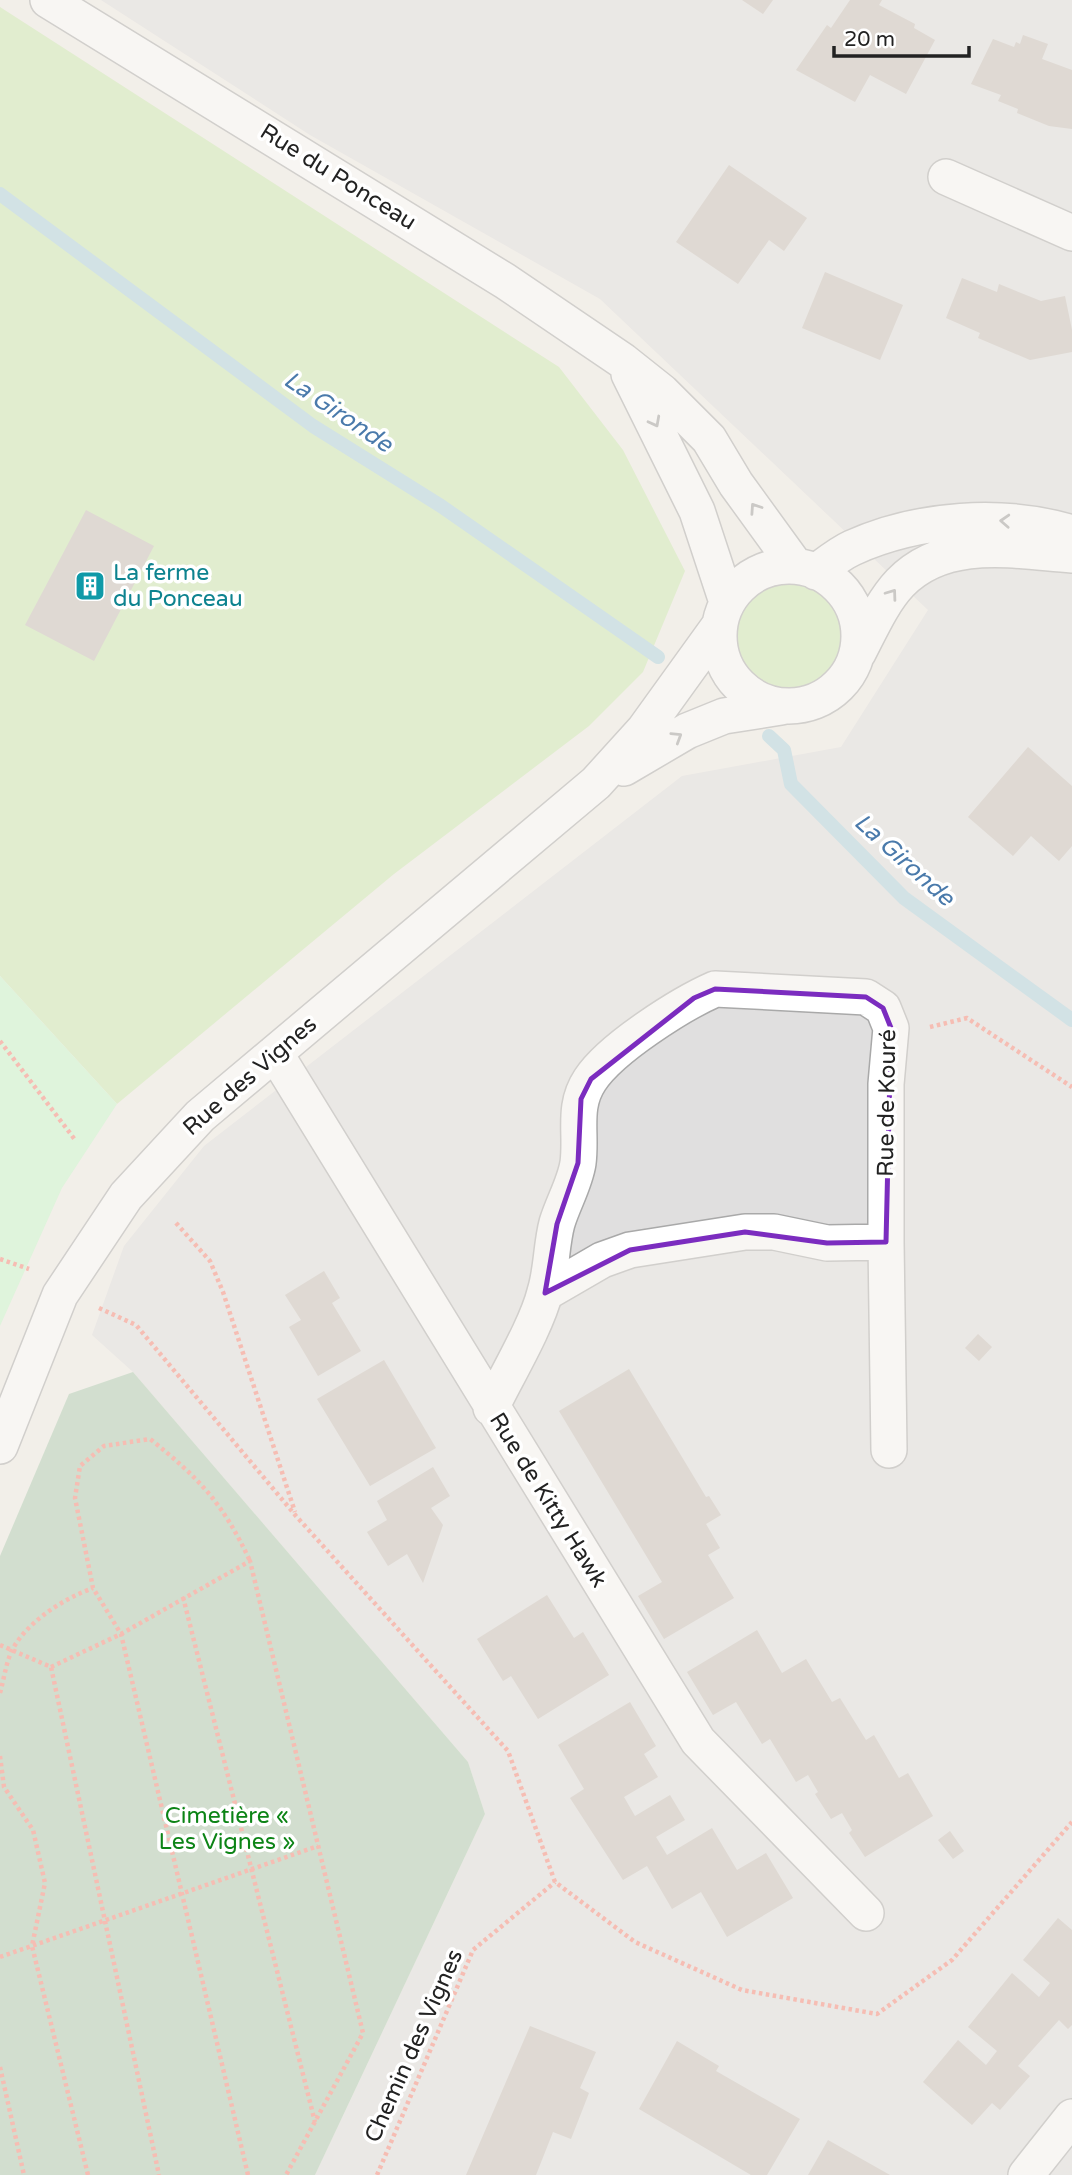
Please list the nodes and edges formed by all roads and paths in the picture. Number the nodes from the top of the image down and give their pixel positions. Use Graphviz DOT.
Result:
graph roads {
  1 [pos="48,0"];
  2 [pos="946,177"];
  3 [pos="1072,233"];
  4 [pos="623,361"];
  5 [pos="1072,533"];
  6 [pos="1072,555"];
  7 [pos="805,568"];
  8 [pos="723,614"];
  9 [pos="858,653"];
  10 [pos="781,707"];
  11 [pos="596,783"];
  12 [pos="967,1018"];
  13 [pos="0,1041"];
  14 [pos="275,1053"];
  15 [pos="1072,1087"];
  16 [pos="76,1141"];
  17 [pos="176,1223"];
  18 [pos="886,1242"];
  19 [pos="0,1259"];
  20 [pos="545,1293"];
  21 [pos="60,1295"];
  22 [pos="491,1408"];
  23 [pos="0,1446"];
  24 [pos="889,1450"];
  25 [pos="296,1516"];
  26 [pos="250,1561"];
  27 [pos="93,1588"];
  28 [pos="183,1597"];
  29 [pos="121,1634"];
  30 [pos="0,1645"];
  31 [pos="12,1650"];
  32 [pos="51,1667"];
  33 [pos="0,1693"];
  34 [pos="0,1756"];
  35 [pos="2,1788"];
  36 [pos="1072,1822"];
  37 [pos="318,1846"];
  38 [pos="252,1869"];
  39 [pos="555,1882"];
  40 [pos="183,1893"];
  41 [pos="866,1913"];
  42 [pos="106,1920"];
  43 [pos="32,1946"];
  44 [pos="0,1957"];
  45 [pos="0,2067"];
  46 [pos="1072,2117"];
  47 [pos="315,2122"];
  48 [pos="24,2175"];
  49 [pos="88,2175"];
  50 [pos="159,2175"];
  51 [pos="248,2175"];
  52 [pos="286,2175"];
  53 [pos="377,2175"];
  54 [pos="1026,2175"];
  1 -- 4 [label="street, Rue du Ponceau"];
  2 -- 3 [label="street"];
  7 -- 4 [label="street, Rue du Ponceau, one-way"];
  4 -- 8 [label="street, Rue du Ponceau, one-way"];
  5 -- 7 [label="street, one-way"];
  9 -- 6 [label="street, one-way"];
  7 -- 8 [label="street"];
  7 -- 9 [label="street"];
  8 -- 10 [label="street"];
  8 -- 11 [label="street, Rue des Vignes"];
  9 -- 10 [label="street"];
  11 -- 10 [label="street, Rue des Vignes, one-way"];
  11 -- 14 [label="street, Rue des Vignes"];
  12 -- 15 [label="path"];
  13 -- 16 [label="path"];
  14 -- 21 [label="street, Rue des Vignes"];
  14 -- 22 [label="street, Rue de Kitty Hawk"];
  17 -- 25 [label="path"];
  18 -- 20 [label="street"];
  18 -- 20 [label="street, Rue de Kouré"];
  18 -- 24 [label="street, Rue de Kouré"];
  19 -- 21 [label="path"];
  20 -- 22 [label="street, Rue de Kouré"];
  21 -- 23 [label="street, Rue des Vignes"];
  21 -- 25 [label="path"];
  22 -- 41 [label="street, Rue de Kitty Hawk"];
  25 -- 39 [label="path"];
  26 -- 27 [label="path"];
  26 -- 28 [label="path"];
  26 -- 37 [label="path"];
  27 -- 29 [label="path"];
  27 -- 31 [label="path"];
  28 -- 29 [label="path"];
  28 -- 38 [label="path"];
  29 -- 32 [label="path"];
  29 -- 40 [label="path"];
  30 -- 31 [label="path"];
  31 -- 32 [label="path"];
  31 -- 33 [label="path"];
  32 -- 42 [label="path"];
  34 -- 35 [label="path"];
  35 -- 43 [label="path"];
  36 -- 39 [label="path"];
  37 -- 38 [label="path"];
  37 -- 47 [label="path"];
  38 -- 40 [label="path"];
  38 -- 47 [label="path"];
  39 -- 53 [label="path, Chemin des Vignes"];
  40 -- 42 [label="path"];
  40 -- 51 [label="path"];
  42 -- 43 [label="path"];
  42 -- 50 [label="path"];
  43 -- 44 [label="path"];
  43 -- 49 [label="path"];
  45 -- 48 [label="path"];
  46 -- 54 [label="street"];
  47 -- 52 [label="path"];
}
